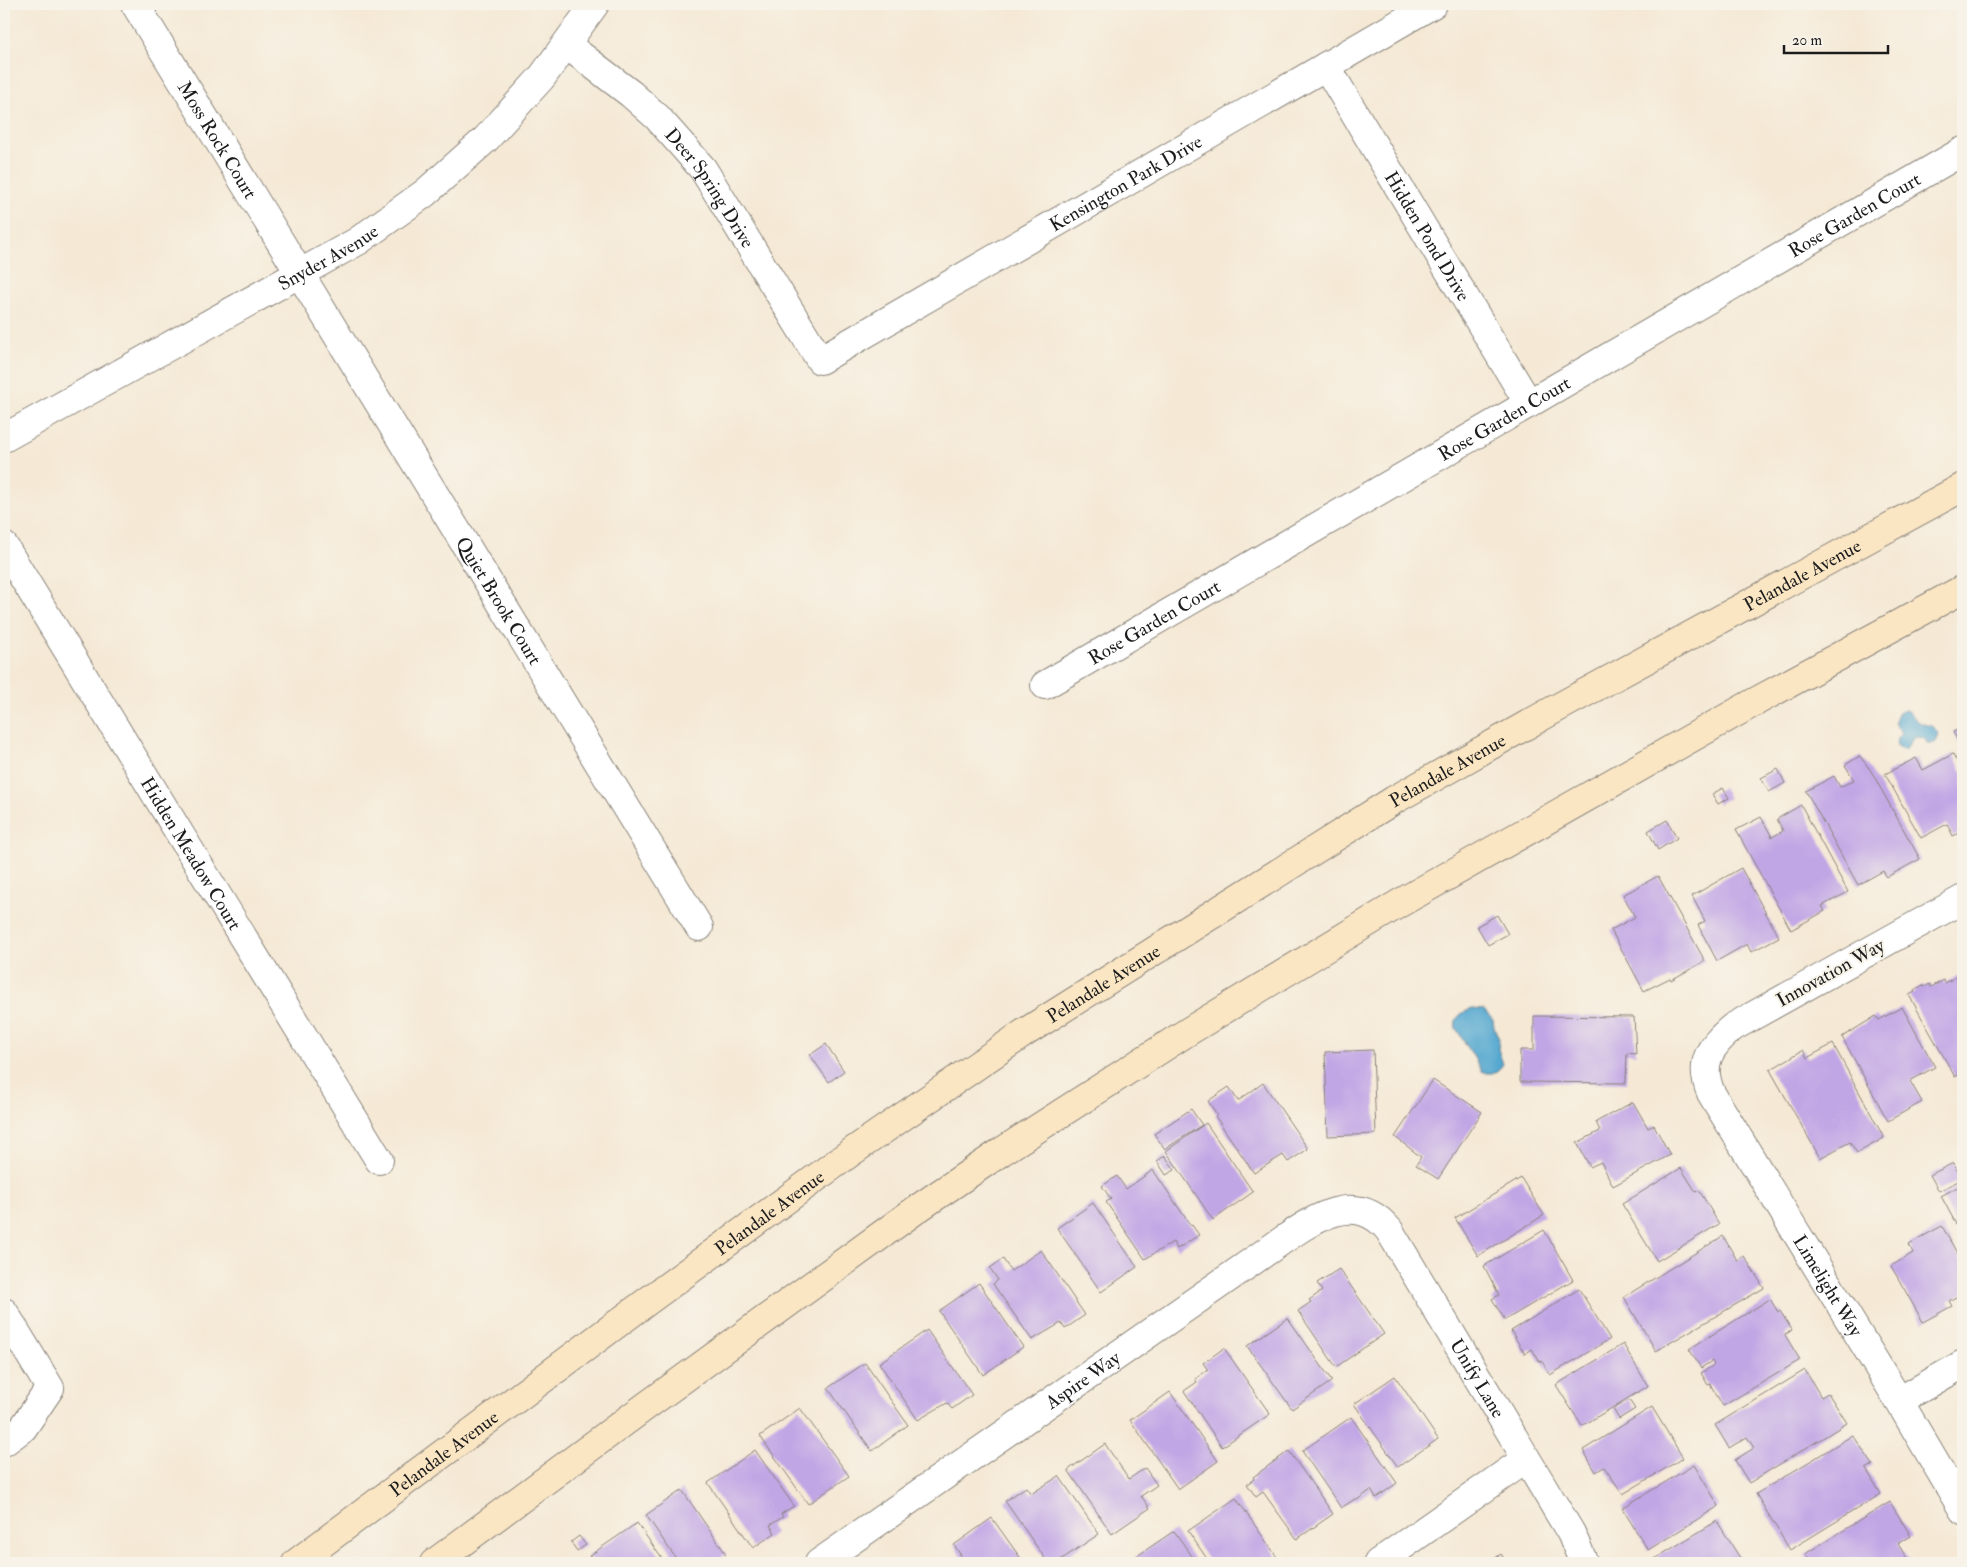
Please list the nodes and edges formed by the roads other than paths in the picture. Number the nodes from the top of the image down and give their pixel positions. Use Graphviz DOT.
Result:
graph roads {
  1 [pos="135,4"];
  2 [pos="595,4"];
  3 [pos="1433,4"];
  4 [pos="566,45"];
  5 [pos="1326,66"];
  6 [pos="1963,151"];
  7 [pos="300,275"];
  8 [pos="820,360"];
  9 [pos="1528,404"];
  10 [pos="4,438"];
  11 [pos="1963,487"];
  12 [pos="4,546"];
  13 [pos="1963,589"];
  14 [pos="1045,685"];
  15 [pos="1963,899"];
  16 [pos="699,927"];
  17 [pos="1708,1057"];
  18 [pos="379,1160"];
  19 [pos="1352,1211"];
  20 [pos="4,1312"];
  21 [pos="1963,1364"];
  22 [pos="1899,1401"];
  23 [pos="4,1442"];
  24 [pos="1526,1459"];
  25 [pos="1963,1510"];
  26 [pos="296,1563"];
  27 [pos="434,1563"];
  28 [pos="819,1563"];
  29 [pos="1378,1563"];
  30 [pos="1584,1563"];
  1 -- 7 [label="street, Moss Rock Court"];
  2 -- 4 [label="street, Snyder Avenue"];
  3 -- 5 [label="street, Kensington Park Drive"];
  4 -- 7 [label="street, Snyder Avenue"];
  4 -- 8 [label="street, Deer Spring Drive"];
  5 -- 8 [label="street, Kensington Park Drive"];
  5 -- 9 [label="street, Hidden Pond Drive"];
  6 -- 9 [label="street, Rose Garden Court"];
  7 -- 10 [label="street, Snyder Avenue"];
  7 -- 16 [label="street, Quiet Brook Court"];
  9 -- 14 [label="street, Rose Garden Court"];
  11 -- 26 [label="main road, Pelandale Avenue"];
  12 -- 18 [label="street, Hidden Meadow Court"];
  13 -- 27 [label="main road"];
  15 -- 17 [label="street, Innovation Way"];
  17 -- 22 [label="street, Limelight Way"];
  19 -- 24 [label="street, Unify Lane"];
  19 -- 28 [label="street, Aspire Way"];
  20 -- 23 [label="street"];
  21 -- 22 [label="street"];
  22 -- 25 [label="street, Limelight Way"];
  24 -- 29 [label="street"];
  24 -- 30 [label="street, Unify Lane"];
}
